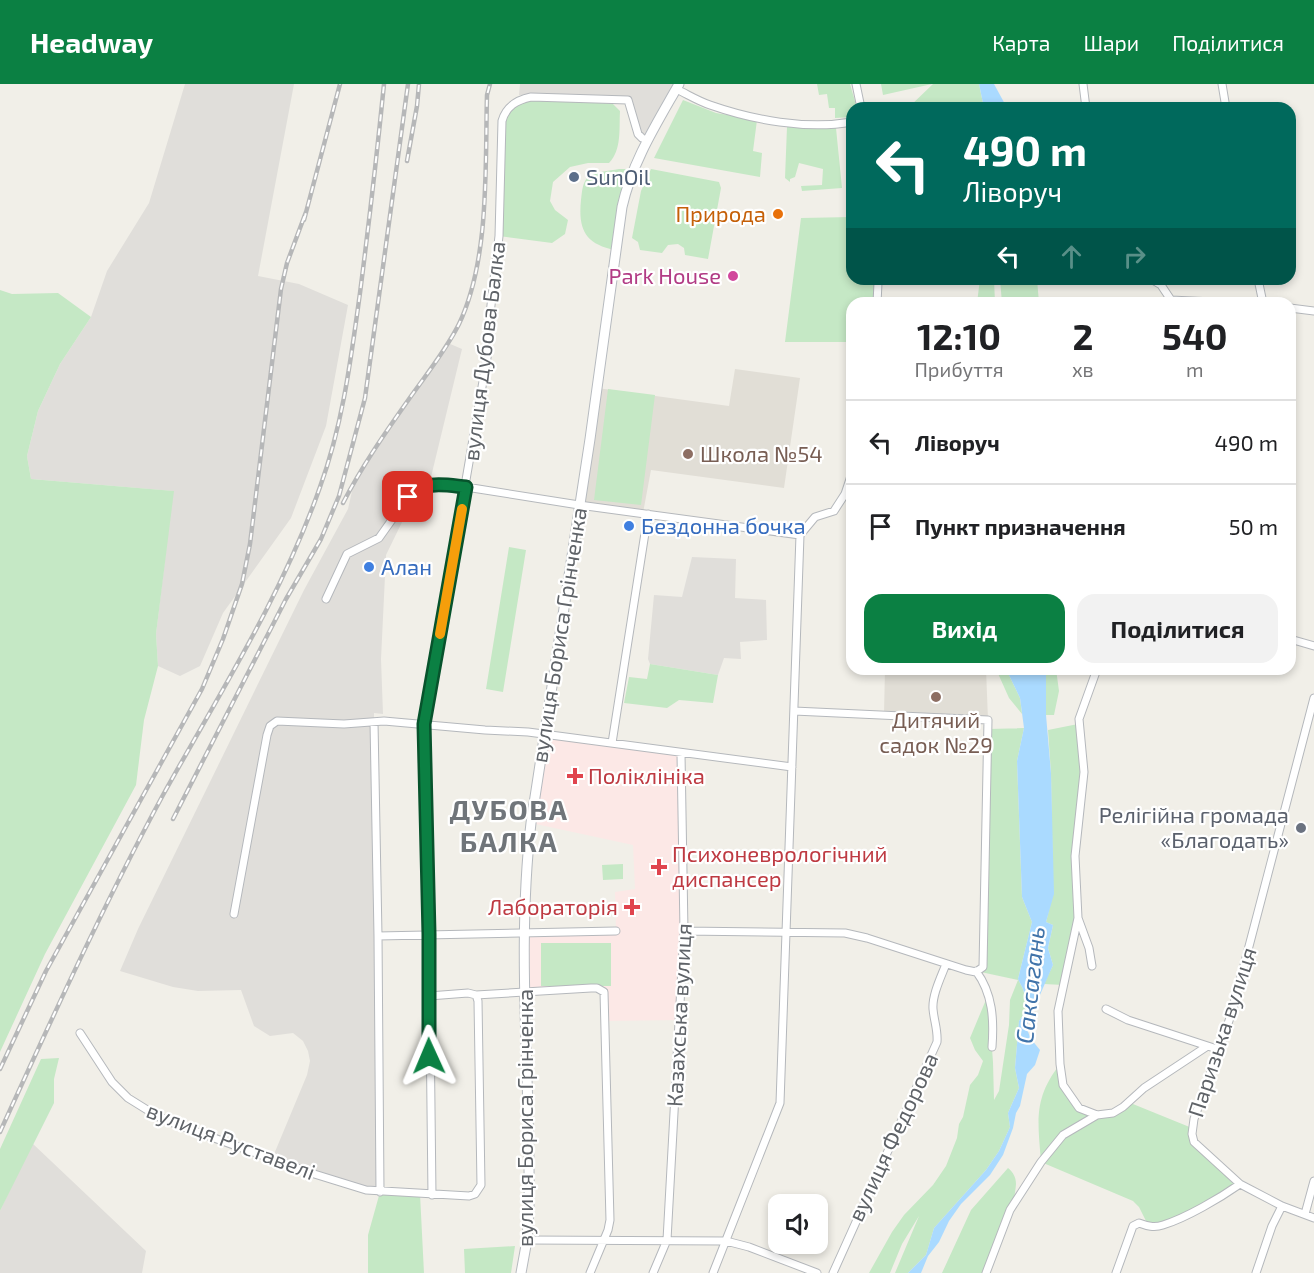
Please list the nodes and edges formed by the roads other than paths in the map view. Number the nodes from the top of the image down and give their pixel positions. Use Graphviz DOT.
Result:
graph roads {
  1 [pos="856,84"];
  2 [pos="1083,84"];
  3 [pos="1222,84"];
  4 [pos="678,86"];
  5 [pos="860,102"];
  6 [pos="1085,102"];
  7 [pos="1225,102"];
  8 [pos="846,123"];
  9 [pos="648,140"];
  10 [pos="1296,309"];
  11 [pos="1314,311"];
  12 [pos="466,487"];
  13 [pos="846,491"];
  14 [pos="579,505"];
  15 [pos="648,514"];
  16 [pos="800,535"];
  17 [pos="326,599"];
  18 [pos="1296,641"];
  19 [pos="1314,646"];
  20 [pos="1094,675"];
  21 [pos="1314,698"];
  22 [pos="794,711"];
  23 [pos="374,722"];
  24 [pos="424,724"];
  25 [pos="544,733"];
  26 [pos="612,743"];
  27 [pos="681,754"];
  28 [pos="792,767"];
  29 [pos="234,914"];
  30 [pos="1078,918"];
  31 [pos="616,930"];
  32 [pos="684,931"];
  33 [pos="786,931"];
  34 [pos="523,932"];
  35 [pos="429,934"];
  36 [pos="378,936"];
  37 [pos="946,964"];
  38 [pos="1092,966"];
  39 [pos="976,971"];
  40 [pos="526,993"];
  41 [pos="476,995"];
  42 [pos="429,996"];
  43 [pos="1106,1009"];
  44 [pos="80,1033"];
  45 [pos="992,1047"];
  46 [pos="1206,1047"];
  47 [pos="1220,1050"];
  48 [pos="1097,1115"];
  49 [pos="1314,1181"];
  50 [pos="1240,1184"];
  51 [pos="380,1192"];
  52 [pos="432,1195"];
  53 [pos="1282,1206"];
  54 [pos="1305,1214"];
  55 [pos="1314,1218"];
  56 [pos="527,1239"];
  57 [pos="604,1240"];
  58 [pos="667,1240"];
  59 [pos="726,1241"];
  60 [pos="797,1265"];
  61 [pos="521,1273"];
  62 [pos="590,1273"];
  63 [pos="653,1273"];
  64 [pos="713,1273"];
  65 [pos="794,1273"];
  66 [pos="817,1273"];
  67 [pos="833,1273"];
  68 [pos="986,1273"];
  69 [pos="1116,1273"];
  70 [pos="1256,1273"];
  1 -- 5 [label="street"];
  2 -- 6 [label="street"];
  3 -- 7 [label="street"];
  4 -- 8 [label="street"];
  4 -- 9 [label="street, вулиця Бориса Грінченка"];
  9 -- 12 [label="street, вулиця Дубова Балка"];
  9 -- 14 [label="street, вулиця Бориса Грінченка"];
  10 -- 11 [label="street"];
  12 -- 14 [label="street"];
  12 -- 17 [label="street"];
  12 -- 24 [label="street, вулиця Дубова Балка"];
  13 -- 16 [label="street"];
  14 -- 15 [label="street"];
  14 -- 25 [label="street, вулиця Бориса Грінченка"];
  15 -- 16 [label="street"];
  15 -- 26 [label="street"];
  16 -- 22 [label="street"];
  18 -- 19 [label="street"];
  20 -- 30 [label="street"];
  21 -- 47 [label="street, Паризька вулиця"];
  22 -- 28 [label="street"];
  22 -- 39 [label="street"];
  23 -- 24 [label="street"];
  23 -- 29 [label="street"];
  23 -- 36 [label="street"];
  24 -- 25 [label="street"];
  24 -- 35 [label="street, вулиця Дубова Балка"];
  25 -- 26 [label="street"];
  25 -- 34 [label="street, вулиця Бориса Грінченка"];
  26 -- 27 [label="street"];
  27 -- 28 [label="street"];
  27 -- 32 [label="street, Казахська вулиця"];
  28 -- 33 [label="street"];
  30 -- 38 [label="street"];
  30 -- 48 [label="street"];
  31 -- 34 [label="street"];
  32 -- 33 [label="street"];
  32 -- 58 [label="street, Казахська вулиця"];
  33 -- 37 [label="street"];
  33 -- 59 [label="street"];
  34 -- 35 [label="street"];
  34 -- 40 [label="street, вулиця Бориса Грінченка"];
  35 -- 36 [label="street"];
  35 -- 42 [label="street, вулиця Дубова Балка"];
  36 -- 51 [label="street"];
  37 -- 39 [label="street"];
  37 -- 67 [label="street, вулиця Федорова"];
  39 -- 45 [label="street"];
  40 -- 41 [label="street"];
  40 -- 56 [label="street, вулиця Бориса Грінченка"];
  40 -- 57 [label="street"];
  41 -- 42 [label="street"];
  41 -- 52 [label="street, вулиця Руставелі"];
  42 -- 52 [label="street, вулиця Дубова Балка"];
  43 -- 46 [label="street"];
  44 -- 51 [label="street, вулиця Руставелі"];
  46 -- 47 [label="street"];
  46 -- 48 [label="street"];
  47 -- 50 [label="street, Паризька вулиця"];
  48 -- 68 [label="street"];
  49 -- 54 [label="street"];
  50 -- 53 [label="street"];
  50 -- 69 [label="street"];
  51 -- 52 [label="street, вулиця Руставелі"];
  53 -- 54 [label="street"];
  53 -- 70 [label="street"];
  54 -- 55 [label="street"];
  56 -- 57 [label="street"];
  56 -- 61 [label="street, вулиця Бориса Грінченка"];
  57 -- 58 [label="street"];
  57 -- 62 [label="street"];
  58 -- 59 [label="street"];
  58 -- 63 [label="street, Казахська вулиця"];
  59 -- 60 [label="street"];
  59 -- 64 [label="street"];
  60 -- 65 [label="street"];
  60 -- 66 [label="street"];
}
